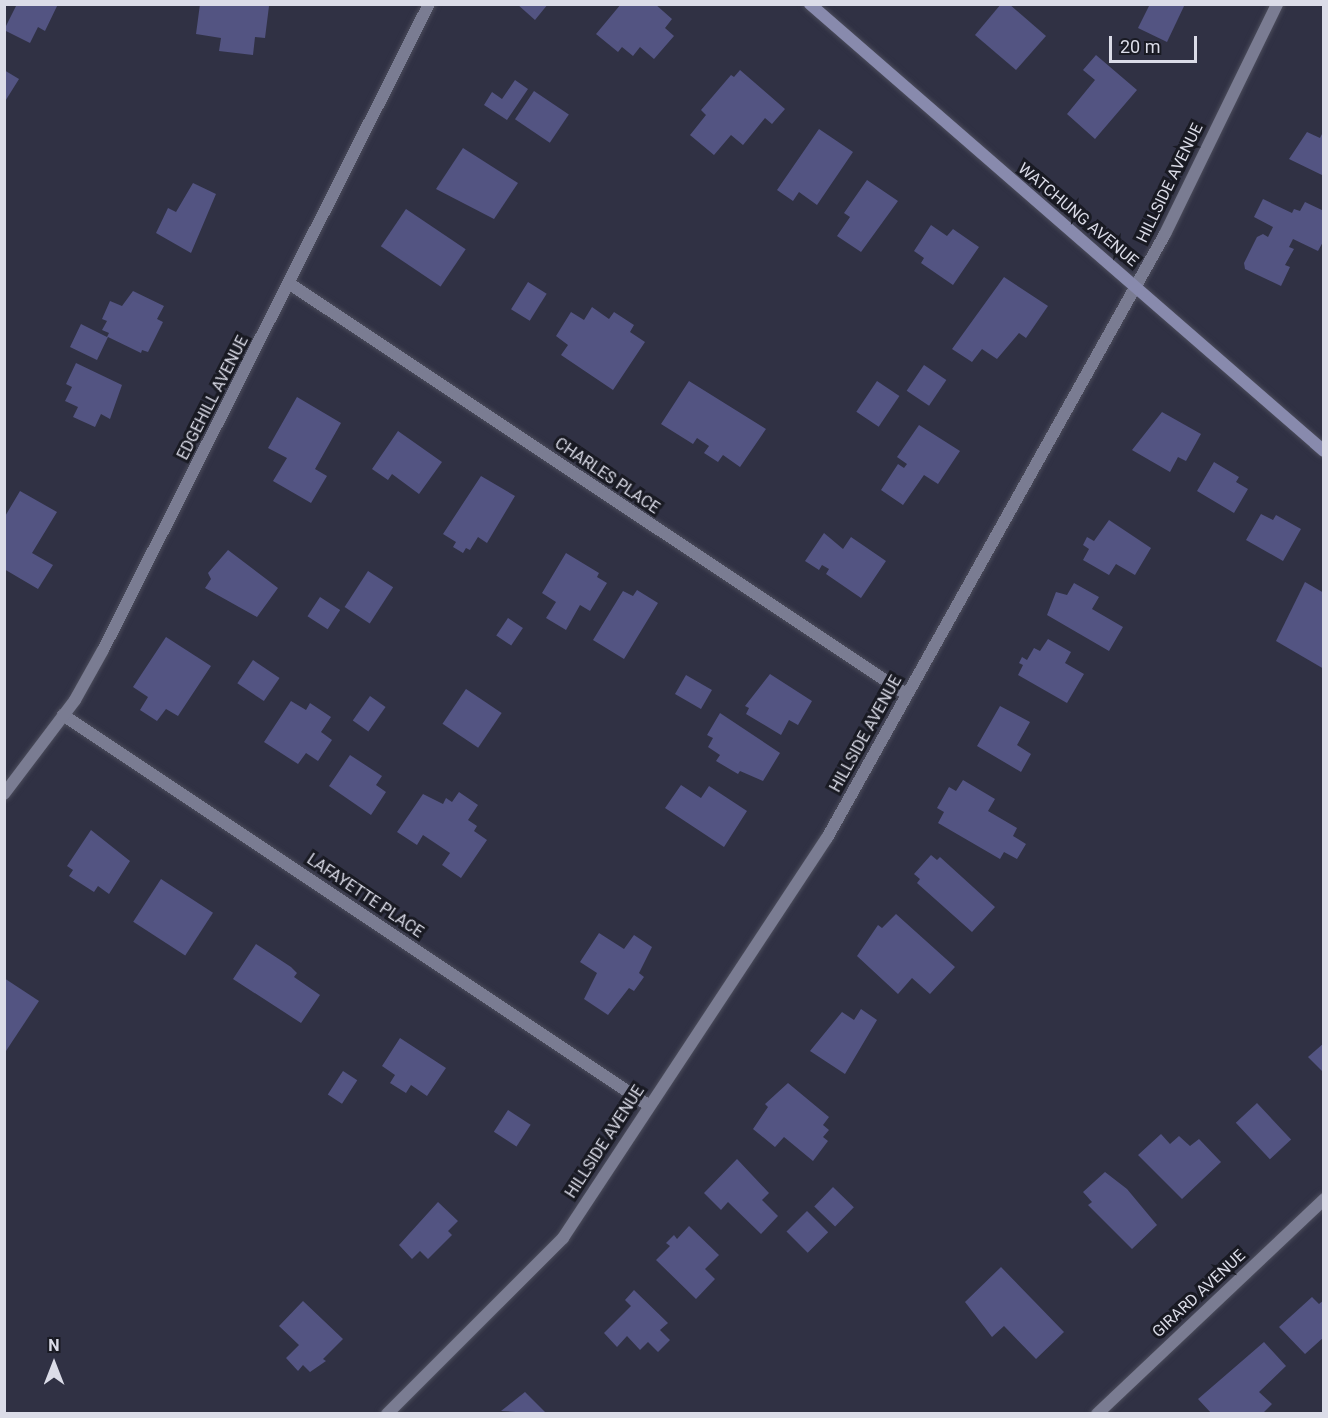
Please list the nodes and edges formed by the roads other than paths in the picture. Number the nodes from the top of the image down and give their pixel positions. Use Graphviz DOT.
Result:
graph roads {
  1 [pos="429,4"];
  2 [pos="810,4"];
  3 [pos="1277,4"];
  4 [pos="290,284"];
  5 [pos="1135,285"];
  6 [pos="1323,451"];
  7 [pos="906,694"];
  8 [pos="63,715"];
  9 [pos="4,794"];
  10 [pos="648,1105"];
  11 [pos="1323,1199"];
  12 [pos="387,1413"];
  13 [pos="1097,1413"];
  1 -- 4 [label="street, EDGEHILL AVENUE"];
  2 -- 5 [label="main road, WATCHUNG AVENUE"];
  3 -- 5 [label="street, HILLSIDE AVENUE"];
  4 -- 7 [label="street, CHARLES PLACE"];
  4 -- 8 [label="street, EDGEHILL AVENUE"];
  5 -- 6 [label="main road, WATCHUNG AVENUE"];
  5 -- 7 [label="street, HILLSIDE AVENUE"];
  7 -- 10 [label="street, HILLSIDE AVENUE"];
  8 -- 9 [label="street, EDGEHILL AVENUE"];
  8 -- 10 [label="street, LAFAYETTE PLACE"];
  10 -- 12 [label="street, HILLSIDE AVENUE"];
  11 -- 13 [label="street, GIRARD AVENUE"];
}
